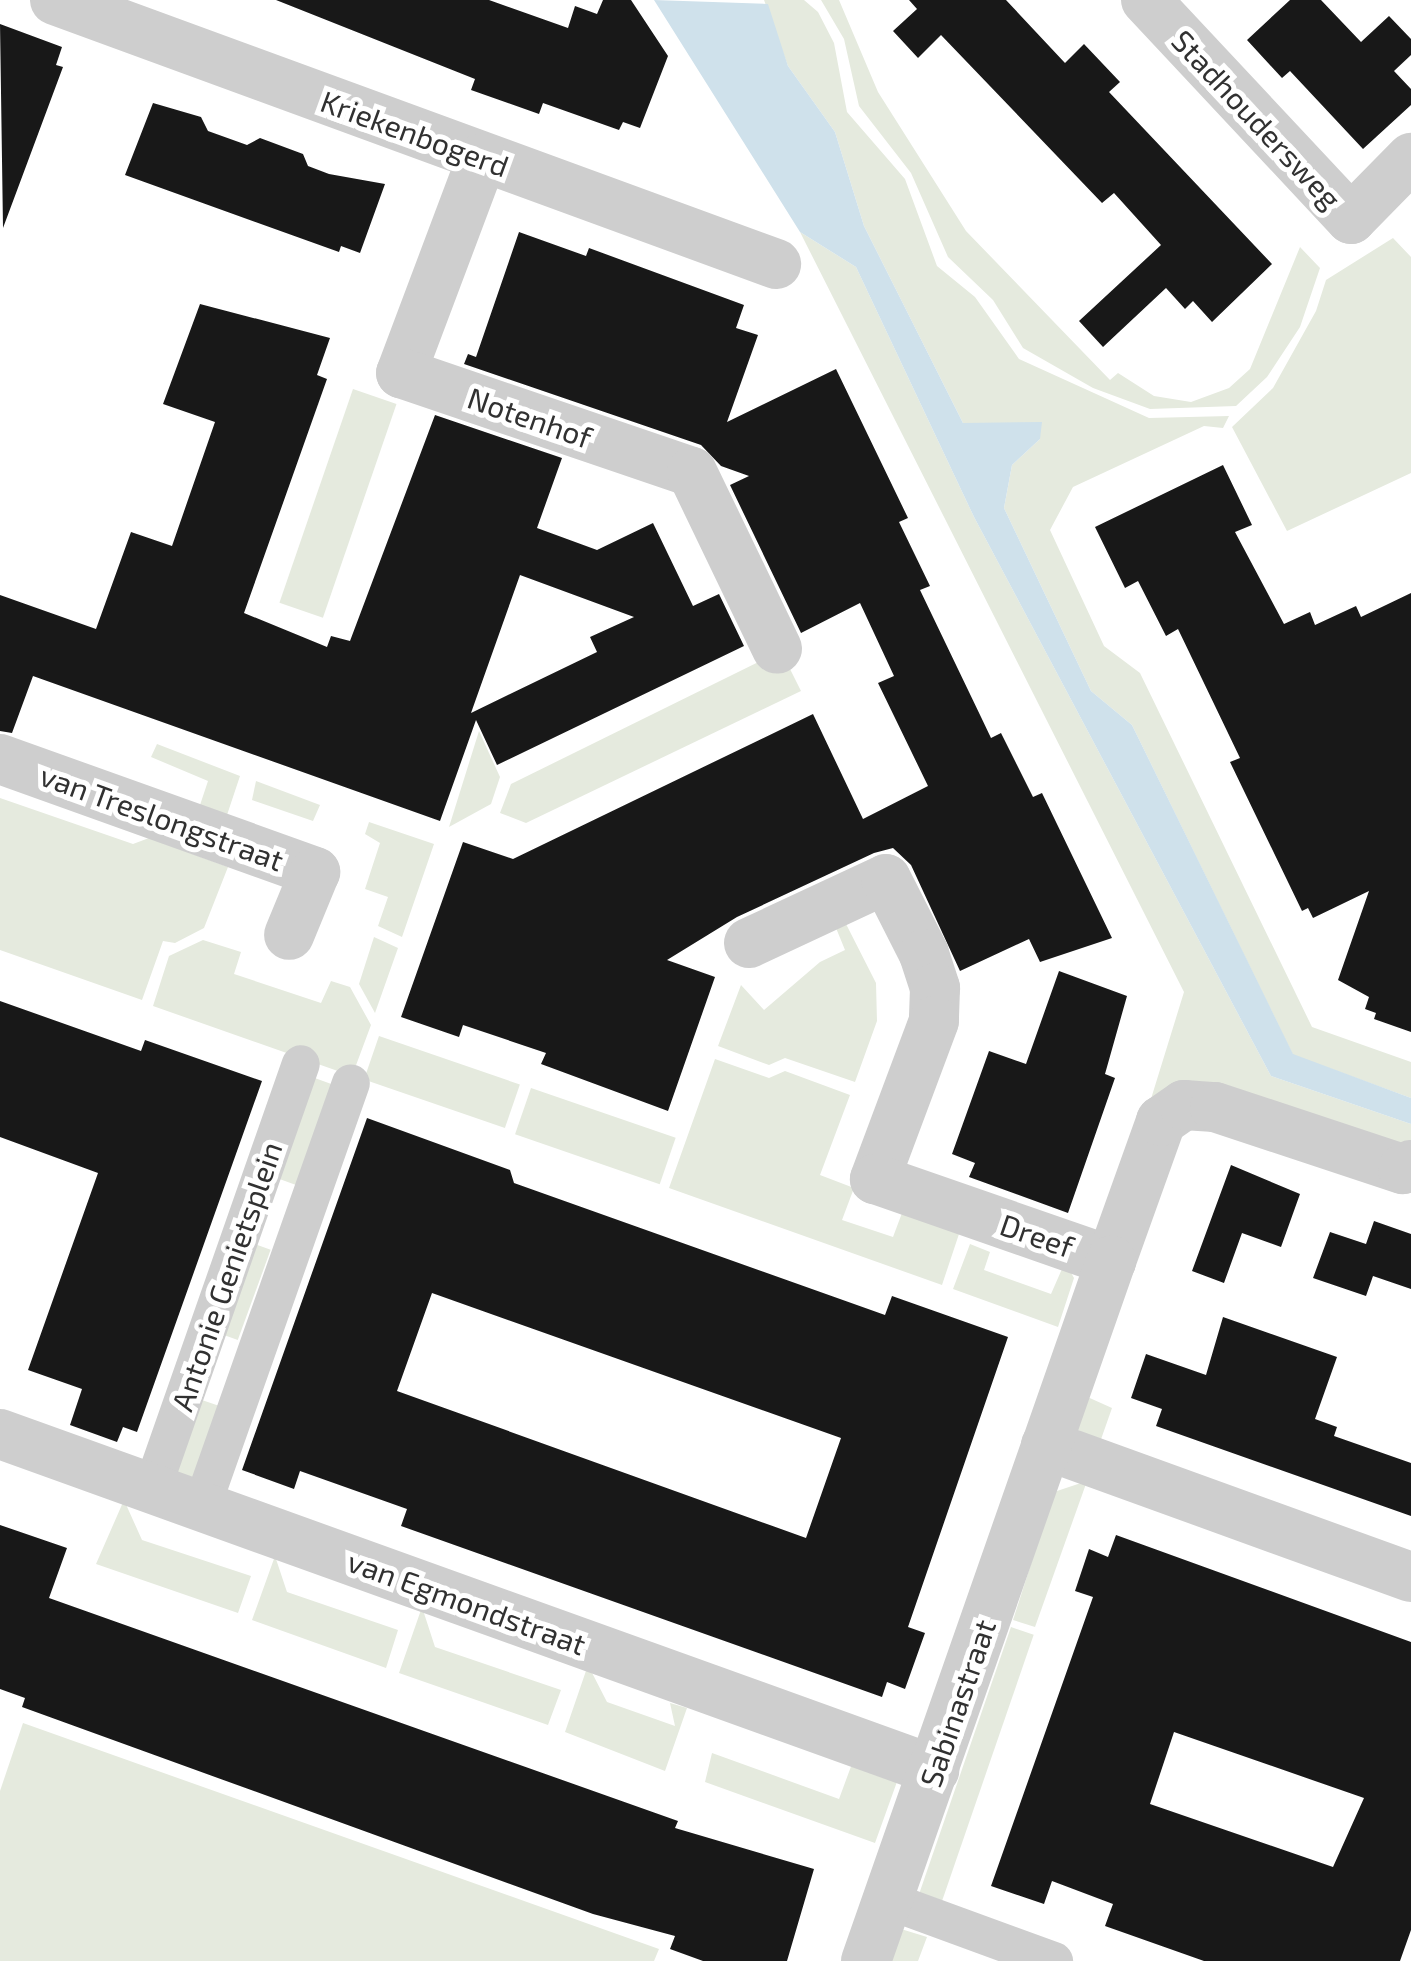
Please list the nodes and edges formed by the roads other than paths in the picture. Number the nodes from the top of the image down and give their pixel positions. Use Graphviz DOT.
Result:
graph roads {
  1 [pos="55,0"];
  2 [pos="1146,0"];
  3 [pos="482,158"];
  4 [pos="1411,158"];
  5 [pos="776,264"];
  6 [pos="777,649"];
  7 [pos="0,759"];
  8 [pos="289,936"];
  9 [pos="749,943"];
  10 [pos="300,1064"];
  11 [pos="351,1084"];
  12 [pos="1411,1166"];
  13 [pos="1111,1261"];
  14 [pos="0,1434"];
  15 [pos="1046,1445"];
  16 [pos="152,1489"];
  17 [pos="202,1506"];
  18 [pos="1411,1577"];
  19 [pos="934,1770"];
  20 [pos="888,1900"];
  21 [pos="866,1961"];
  22 [pos="1054,1961"];
  1 -- 3 [label="street, Kriekenbogerd"];
  2 -- 4 [label="street, Stadhoudersweg"];
  3 -- 5 [label="street, Kriekenbogerd"];
  3 -- 6 [label="street, Notenhof"];
  7 -- 8 [label="street, van Treslongstraat"];
  9 -- 13 [label="street, Dreef"];
  10 -- 16 [label="street, Antonie Genietsplein"];
  11 -- 17 [label="street, Antonie Genietsplein"];
  12 -- 13 [label="street, Dreef"];
  13 -- 15 [label="street, Sabinastraat"];
  14 -- 16 [label="street, van Egmondstraat"];
  15 -- 18 [label="street"];
  15 -- 19 [label="street, Sabinastraat"];
  16 -- 17 [label="street, van Egmondstraat"];
  17 -- 19 [label="street, van Egmondstraat"];
  19 -- 20 [label="street, Sabinastraat"];
  20 -- 21 [label="street, Sabinastraat"];
  20 -- 22 [label="street"];
}
